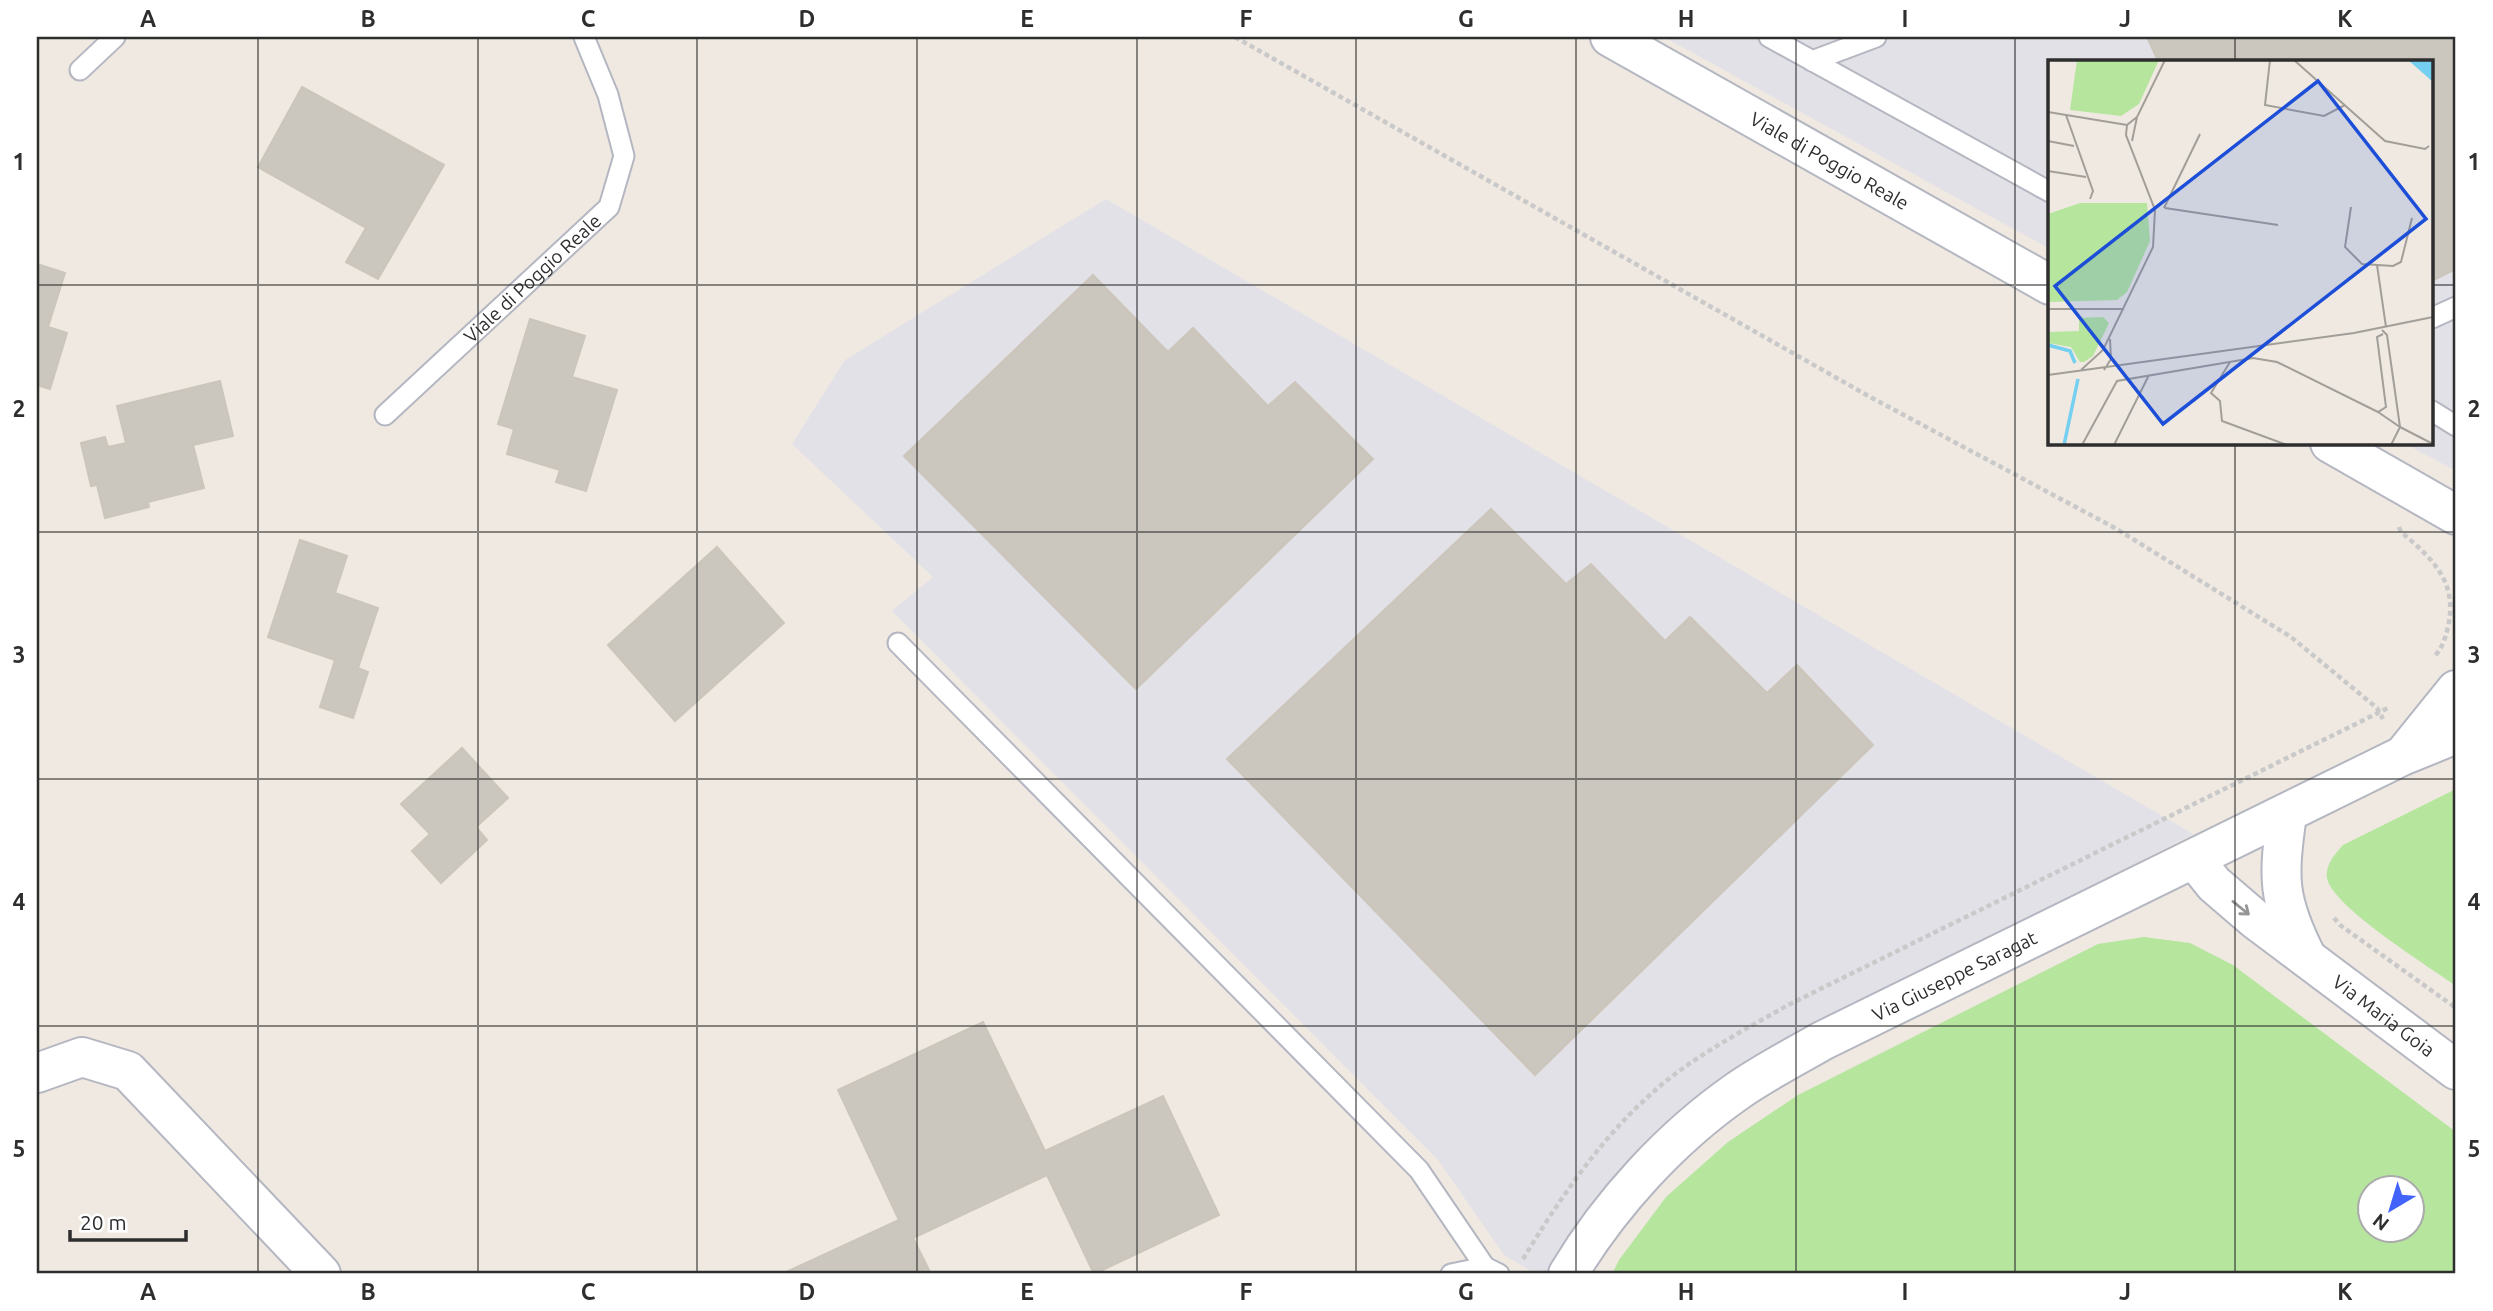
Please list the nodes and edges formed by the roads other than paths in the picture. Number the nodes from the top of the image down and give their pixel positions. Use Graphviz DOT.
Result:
graph roads {
  1 [pos="115,37"];
  2 [pos="584,37"];
  3 [pos="1610,37"];
  4 [pos="1769,37"];
  5 [pos="1876,37"];
  6 [pos="1812,61"];
  7 [pos="80,70"];
  8 [pos="2048,191"];
  9 [pos="2048,284"];
  10 [pos="2456,307"];
  11 [pos="2434,317"];
  12 [pos="2434,412"];
  13 [pos="385,415"];
  14 [pos="2456,426"];
  15 [pos="2332,444"];
  16 [pos="2443,511"];
  17 [pos="898,643"];
  18 [pos="2456,690"];
  19 [pos="2456,734"];
  20 [pos="2402,756"];
  21 [pos="2287,814"];
  22 [pos="2194,859"];
  23 [pos="2310,963"];
  24 [pos="2456,1070"];
  25 [pos="37,1073"];
  26 [pos="1492,1271"];
  27 [pos="321,1274"];
  28 [pos="1451,1274"];
  29 [pos="1568,1274"];
  1 -- 7 [label="lane"];
  2 -- 13 [label="lane, Viale di Poggio Reale"];
  3 -- 9 [label="street, Viale di Poggio Reale"];
  4 -- 6 [label="lane"];
  5 -- 6 [label="lane"];
  6 -- 8 [label="lane"];
  10 -- 11 [label="lane"];
  12 -- 14 [label="lane"];
  15 -- 16 [label="street"];
  17 -- 26 [label="lane"];
  18 -- 20 [label="street, Via Giuseppe Saragat"];
  19 -- 20 [label="street, Via Giuseppe Saragat"];
  20 -- 21 [label="street, Via Giuseppe Saragat"];
  21 -- 22 [label="street, Via Giuseppe Saragat"];
  21 -- 23 [label="street, Via Maria Goia"];
  22 -- 23 [label="street, Via Maria Goia, one-way"];
  22 -- 29 [label="street, Via Giuseppe Saragat"];
  23 -- 24 [label="street, Via Maria Goia"];
  25 -- 27 [label="street"];
  26 -- 28 [label="lane"];
}
